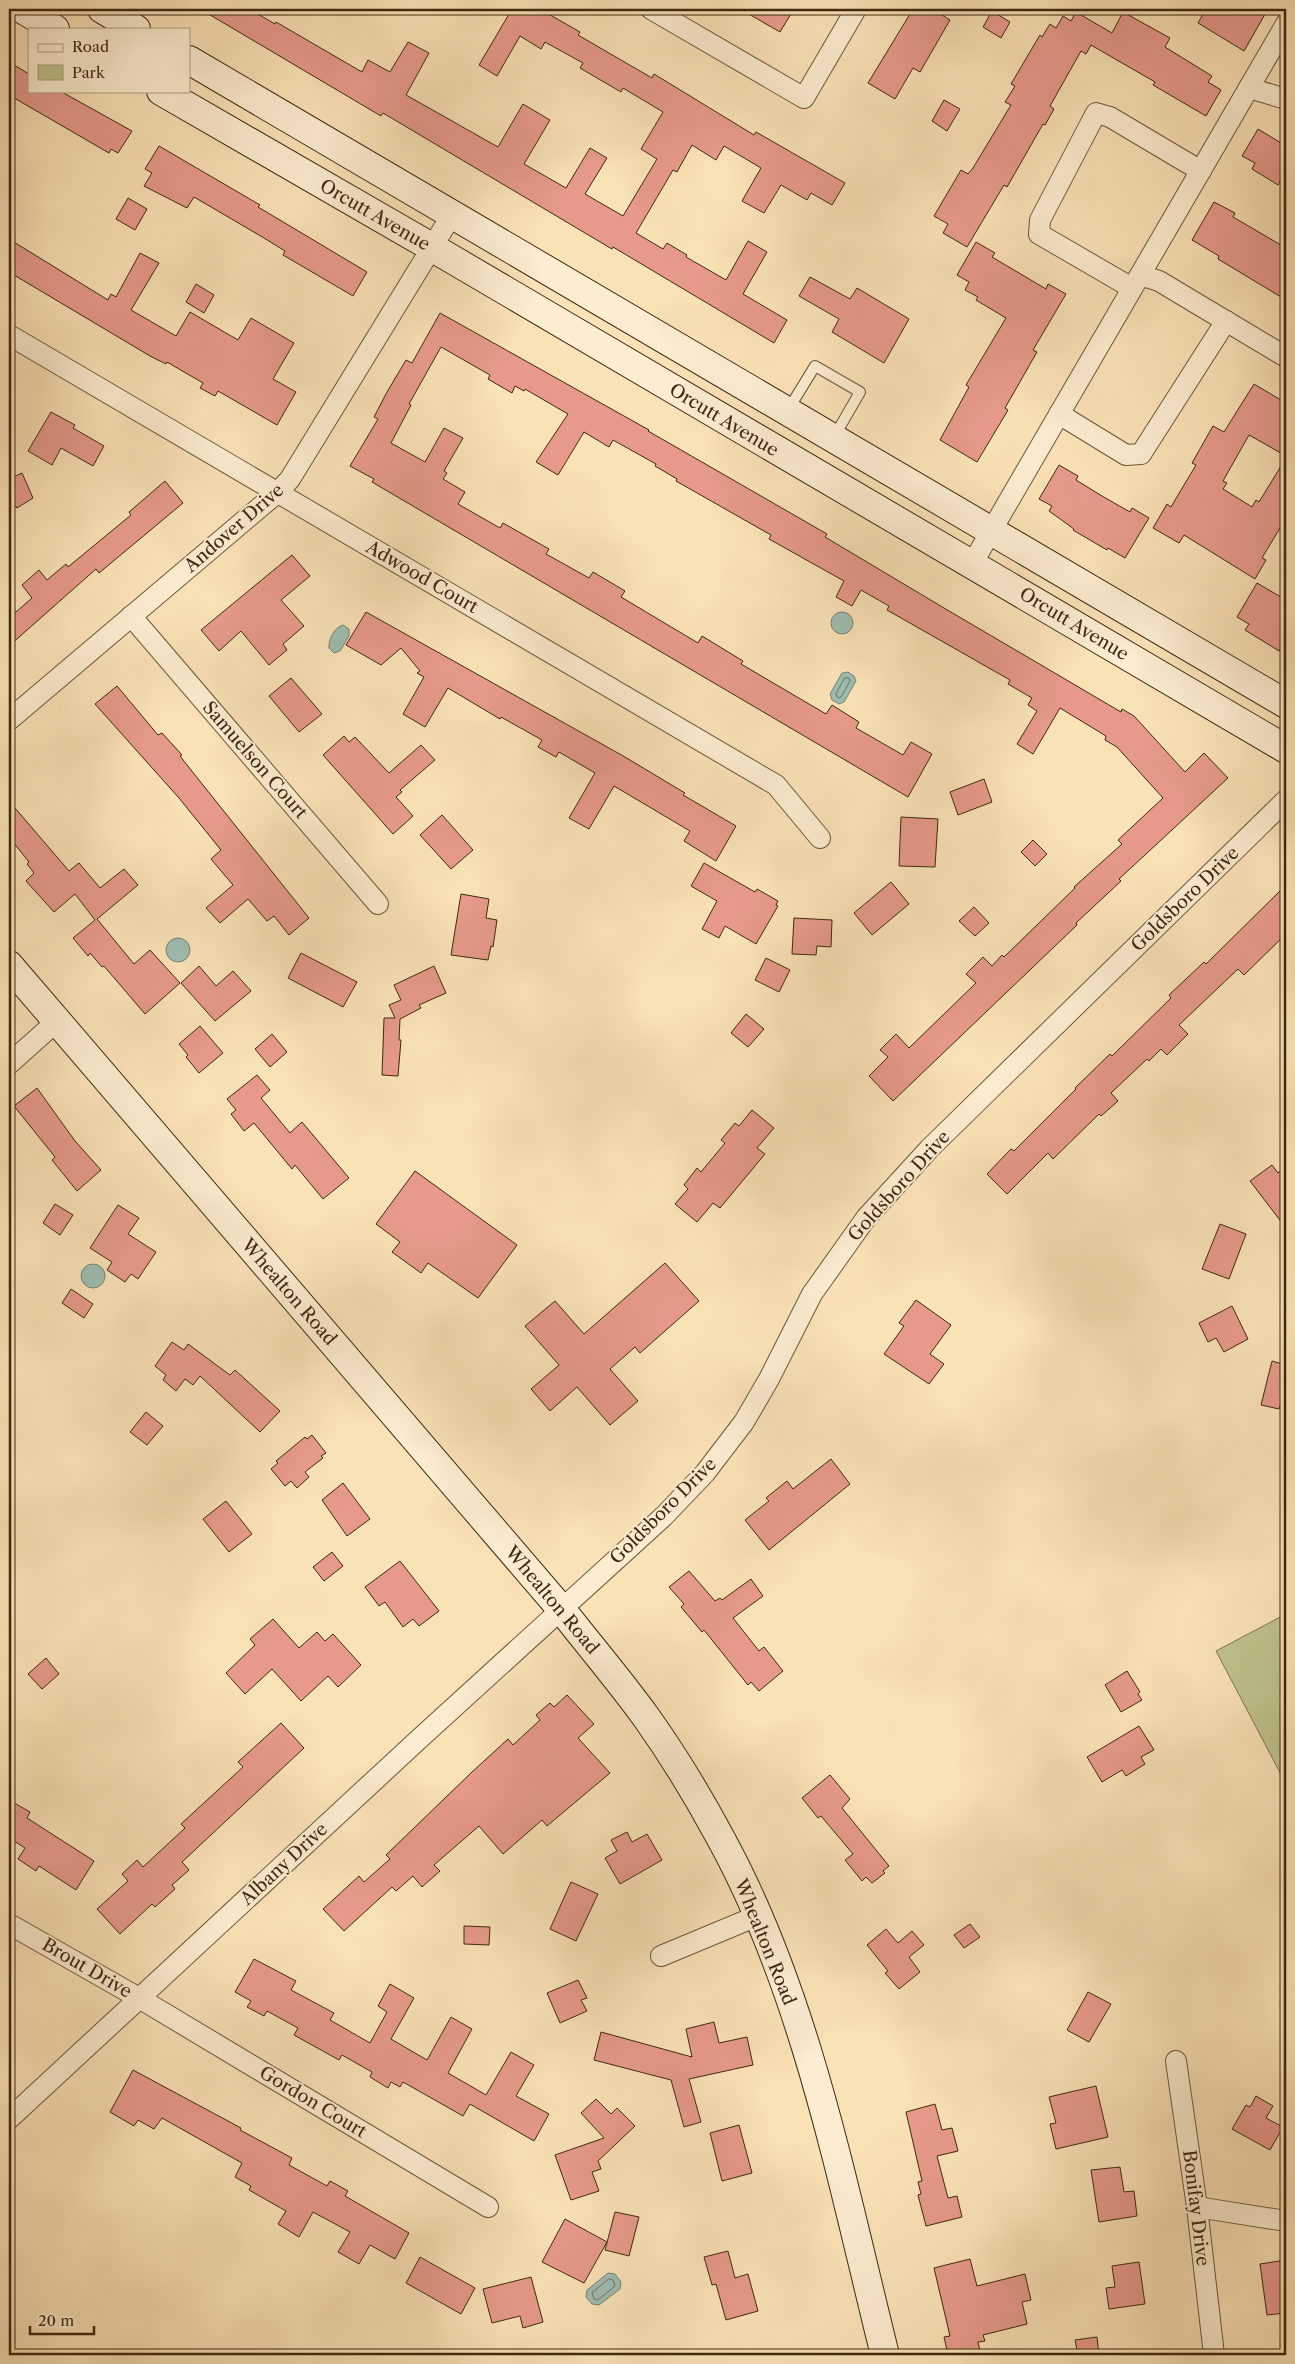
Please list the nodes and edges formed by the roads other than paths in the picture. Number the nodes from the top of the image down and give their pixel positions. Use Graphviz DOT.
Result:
graph roads {
  1 [pos="22,9"];
  2 [pos="102,9"];
  3 [pos="651,9"];
  4 [pos="856,9"];
  5 [pos="1286,24"];
  6 [pos="54,28"];
  7 [pos="134,28"];
  8 [pos="190,61"];
  9 [pos="1249,88"];
  10 [pos="163,92"];
  11 [pos="1286,99"];
  12 [pos="1201,171"];
  13 [pos="453,213"];
  14 [pos="432,248"];
  15 [pos="1136,282"];
  16 [pos="1226,321"];
  17 [pos="10,338"];
  18 [pos="1286,357"];
  19 [pos="787,411"];
  20 [pos="1059,414"];
  21 [pos="833,438"];
  22 [pos="278,492"];
  23 [pos="991,530"];
  24 [pos="972,564"];
  25 [pos="131,616"];
  26 [pos="1286,704"];
  27 [pos="9,720"];
  28 [pos="1286,749"];
  29 [pos="1286,800"];
  30 [pos="820,838"];
  31 [pos="378,904"];
  32 [pos="9,965"];
  33 [pos="57,1021"];
  34 [pos="9,1064"];
  35 [pos="562,1610"];
  36 [pos="757,1916"];
  37 [pos="9,1924"];
  38 [pos="661,1956"];
  39 [pos="139,1998"];
  40 [pos="1176,2061"];
  41 [pos="9,2119"];
  42 [pos="488,2207"];
  43 [pos="1197,2207"];
  44 [pos="1286,2221"];
  45 [pos="885,2355"];
  46 [pos="1214,2355"];
  1 -- 6 [label="main road"];
  2 -- 7 [label="main road"];
  3 -- 4 [label="street"];
  5 -- 9 [label="street"];
  8 -- 13 [label="main road"];
  9 -- 11 [label="street"];
  9 -- 12 [label="street"];
  10 -- 14 [label="main road, Orcutt Avenue"];
  12 -- 15 [label="street"];
  12 -- 15 [label="street"];
  13 -- 14 [label="street, Andover Drive"];
  13 -- 19 [label="main road"];
  14 -- 22 [label="street, Andover Drive"];
  14 -- 24 [label="main road, Orcutt Avenue"];
  15 -- 16 [label="street"];
  15 -- 20 [label="street"];
  16 -- 18 [label="street"];
  16 -- 20 [label="street"];
  17 -- 22 [label="street, Adwood Court"];
  19 -- 21 [label="main road"];
  19 -- 21 [label="lane"];
  20 -- 23 [label="street"];
  21 -- 23 [label="main road"];
  22 -- 25 [label="street, Andover Drive"];
  22 -- 30 [label="street, Adwood Court"];
  23 -- 24 [label="street"];
  23 -- 26 [label="main road"];
  24 -- 28 [label="main road, Orcutt Avenue"];
  25 -- 27 [label="street, Andover Drive"];
  25 -- 31 [label="street, Samuelson Court"];
  29 -- 35 [label="street, Goldsboro Drive"];
  32 -- 33 [label="main road, Whealton Road"];
  33 -- 34 [label="street"];
  33 -- 35 [label="main road, Whealton Road"];
  35 -- 36 [label="main road, Whealton Road"];
  35 -- 39 [label="street, Albany Drive"];
  36 -- 38 [label="street"];
  36 -- 45 [label="main road, Whealton Road"];
  37 -- 39 [label="street, Brout Drive"];
  39 -- 41 [label="street, Albany Drive"];
  39 -- 42 [label="street, Gordon Court"];
  40 -- 43 [label="street, Bonifay Drive"];
  43 -- 44 [label="street"];
  43 -- 46 [label="street, Bonifay Drive"];
}
